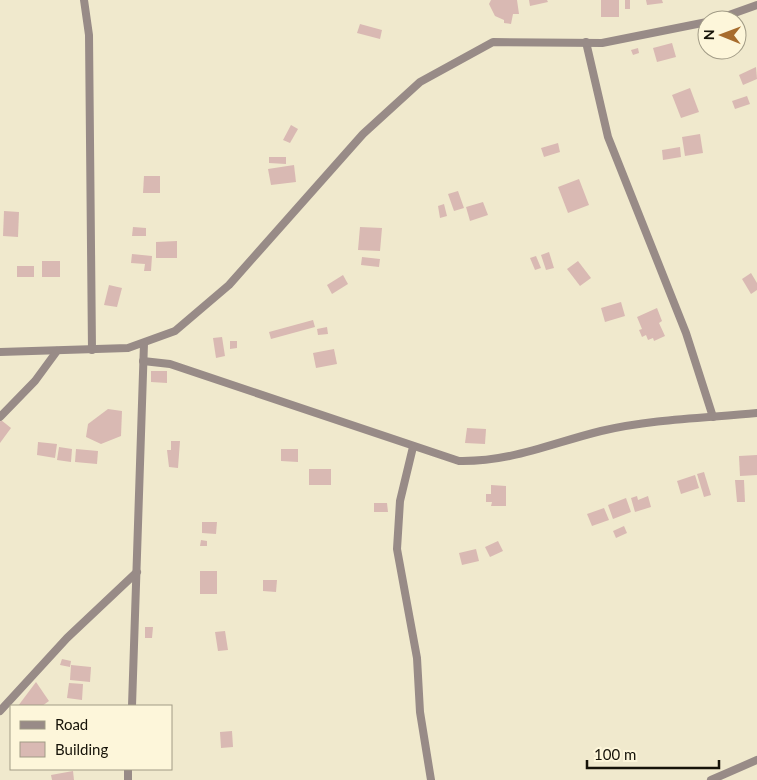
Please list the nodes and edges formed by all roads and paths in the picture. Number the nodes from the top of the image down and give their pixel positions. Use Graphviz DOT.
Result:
graph roads {
  1 [pos="84,0"];
  2 [pos="757,5"];
  3 [pos="743,10"];
  4 [pos="697,24"];
  5 [pos="586,42"];
  6 [pos="144,343"];
  7 [pos="92,350"];
  8 [pos="56,351"];
  9 [pos="0,352"];
  10 [pos="143,361"];
  11 [pos="757,413"];
  12 [pos="712,417"];
  13 [pos="0,418"];
  14 [pos="413,447"];
  15 [pos="137,572"];
  16 [pos="132,705"];
  17 [pos="0,711"];
  18 [pos="757,760"];
  19 [pos="431,780"];
  20 [pos="711,780"];
  1 -- 7 [label="street"];
  2 -- 3 [label="street"];
  4 -- 5 [label="street"];
  5 -- 6 [label="street"];
  5 -- 12 [label="street"];
  6 -- 7 [label="street"];
  6 -- 10 [label="street"];
  7 -- 8 [label="street"];
  8 -- 9 [label="street"];
  8 -- 13 [label="street"];
  10 -- 14 [label="street"];
  10 -- 15 [label="street"];
  11 -- 12 [label="street"];
  12 -- 14 [label="street"];
  14 -- 19 [label="street"];
  15 -- 16 [label="street"];
  15 -- 17 [label="street"];
  18 -- 20 [label="street"];
}
